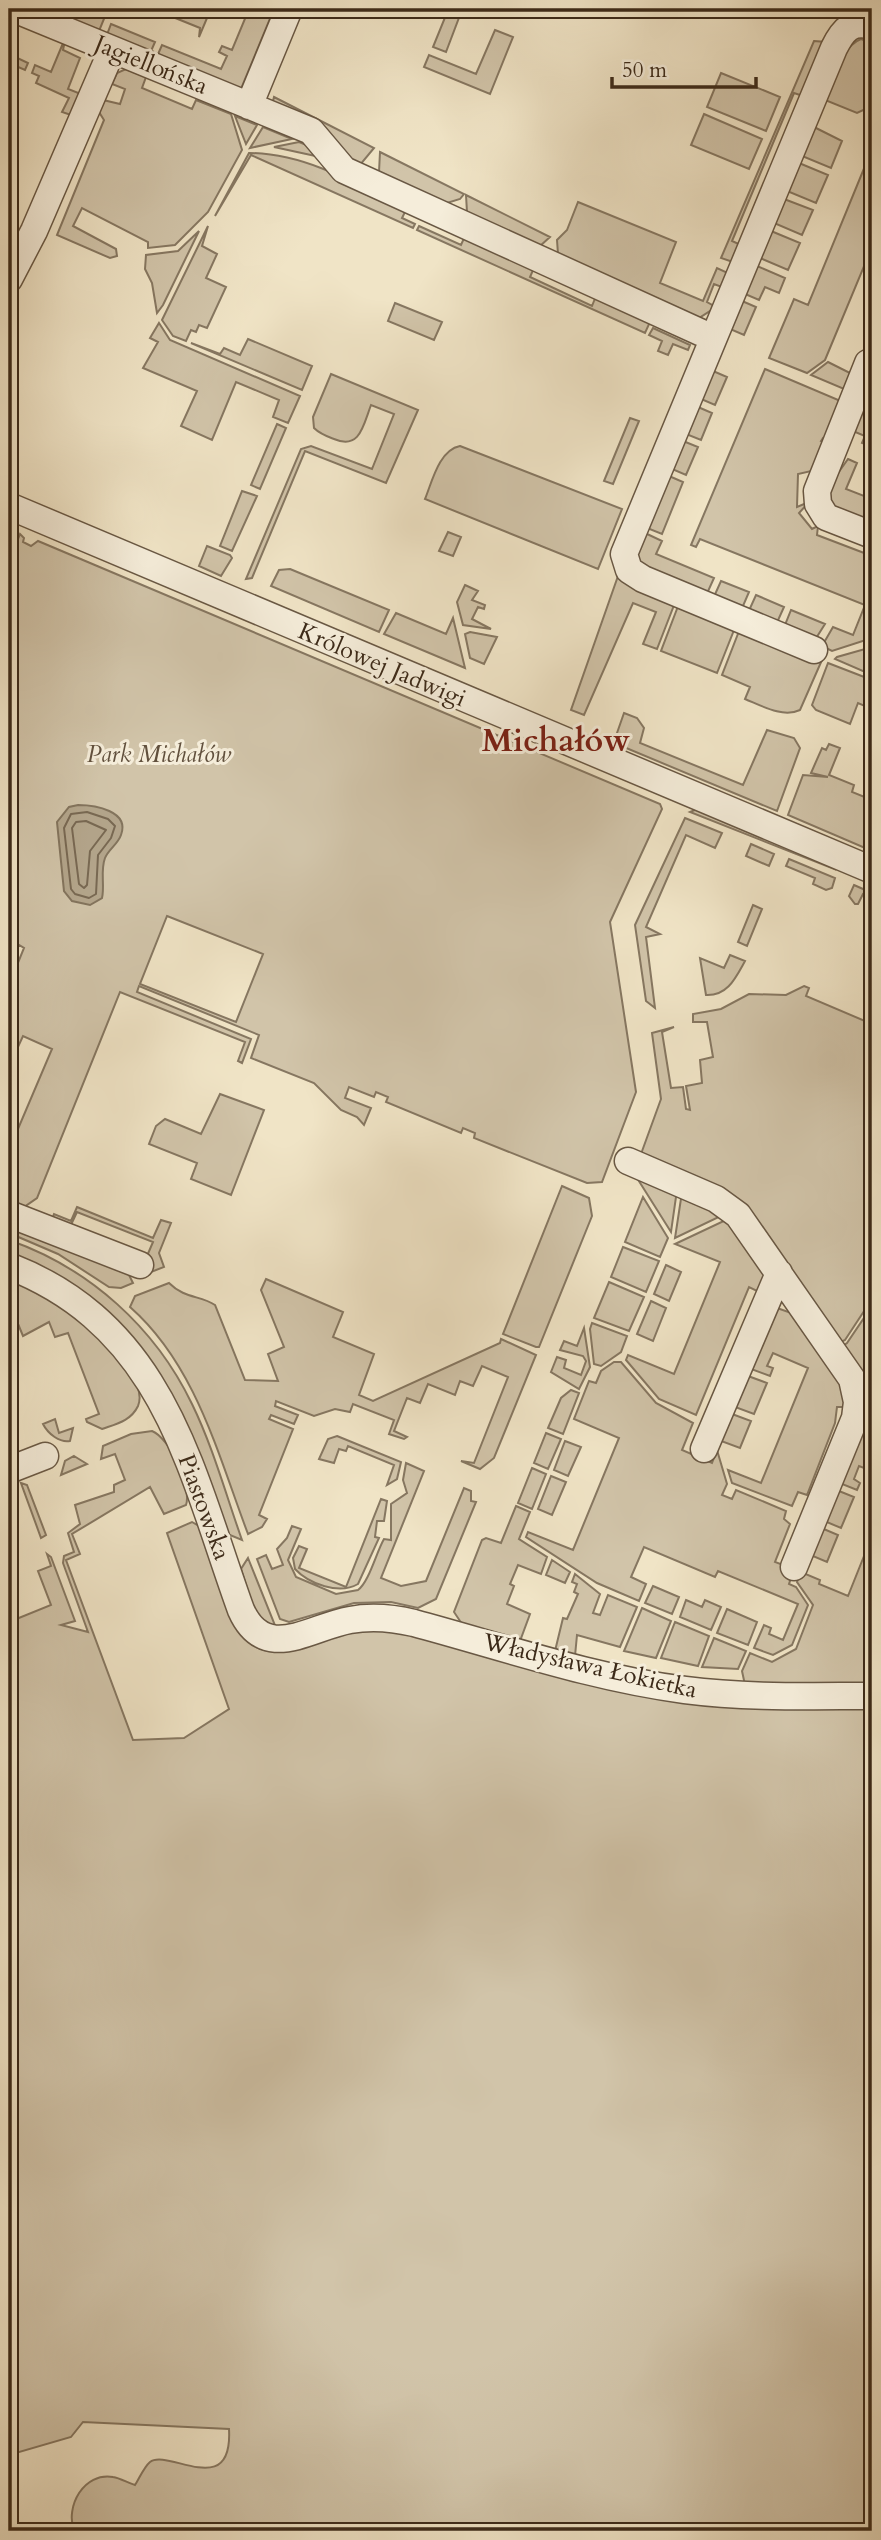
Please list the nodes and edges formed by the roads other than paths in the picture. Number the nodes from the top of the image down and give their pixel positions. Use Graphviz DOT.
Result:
graph roads {
  1 [pos="14,9"];
  2 [pos="289,9"];
  3 [pos="872,26"];
  4 [pos="112,50"];
  5 [pos="249,106"];
  6 [pos="9,279"];
  7 [pos="713,338"];
  8 [pos="868,363"];
  9 [pos="9,506"];
  10 [pos="872,535"];
  11 [pos="814,650"];
  12 [pos="872,870"];
  13 [pos="628,1161"];
  14 [pos="9,1214"];
  15 [pos="140,1265"];
  16 [pos="9,1266"];
  17 [pos="779,1273"];
  18 [pos="705,1449"];
  19 [pos="45,1456"];
  20 [pos="9,1470"];
  21 [pos="794,1567"];
  22 [pos="436,1629"];
  23 [pos="872,1696"];
  1 -- 4 [label="street, Jagiellońska"];
  2 -- 5 [label="street"];
  3 -- 7 [label="street"];
  4 -- 5 [label="street, Jagiellońska"];
  4 -- 6 [label="street"];
  5 -- 7 [label="street, Jagiellońska"];
  7 -- 11 [label="street"];
  8 -- 10 [label="street"];
  9 -- 12 [label="street, Królowej Jadwigi"];
  13 -- 17 [label="street"];
  14 -- 15 [label="street"];
  16 -- 22 [label="street, Piastowska"];
  17 -- 18 [label="street"];
  17 -- 21 [label="street"];
  19 -- 20 [label="street"];
  22 -- 23 [label="street, Władysława Łokietka"];
}
